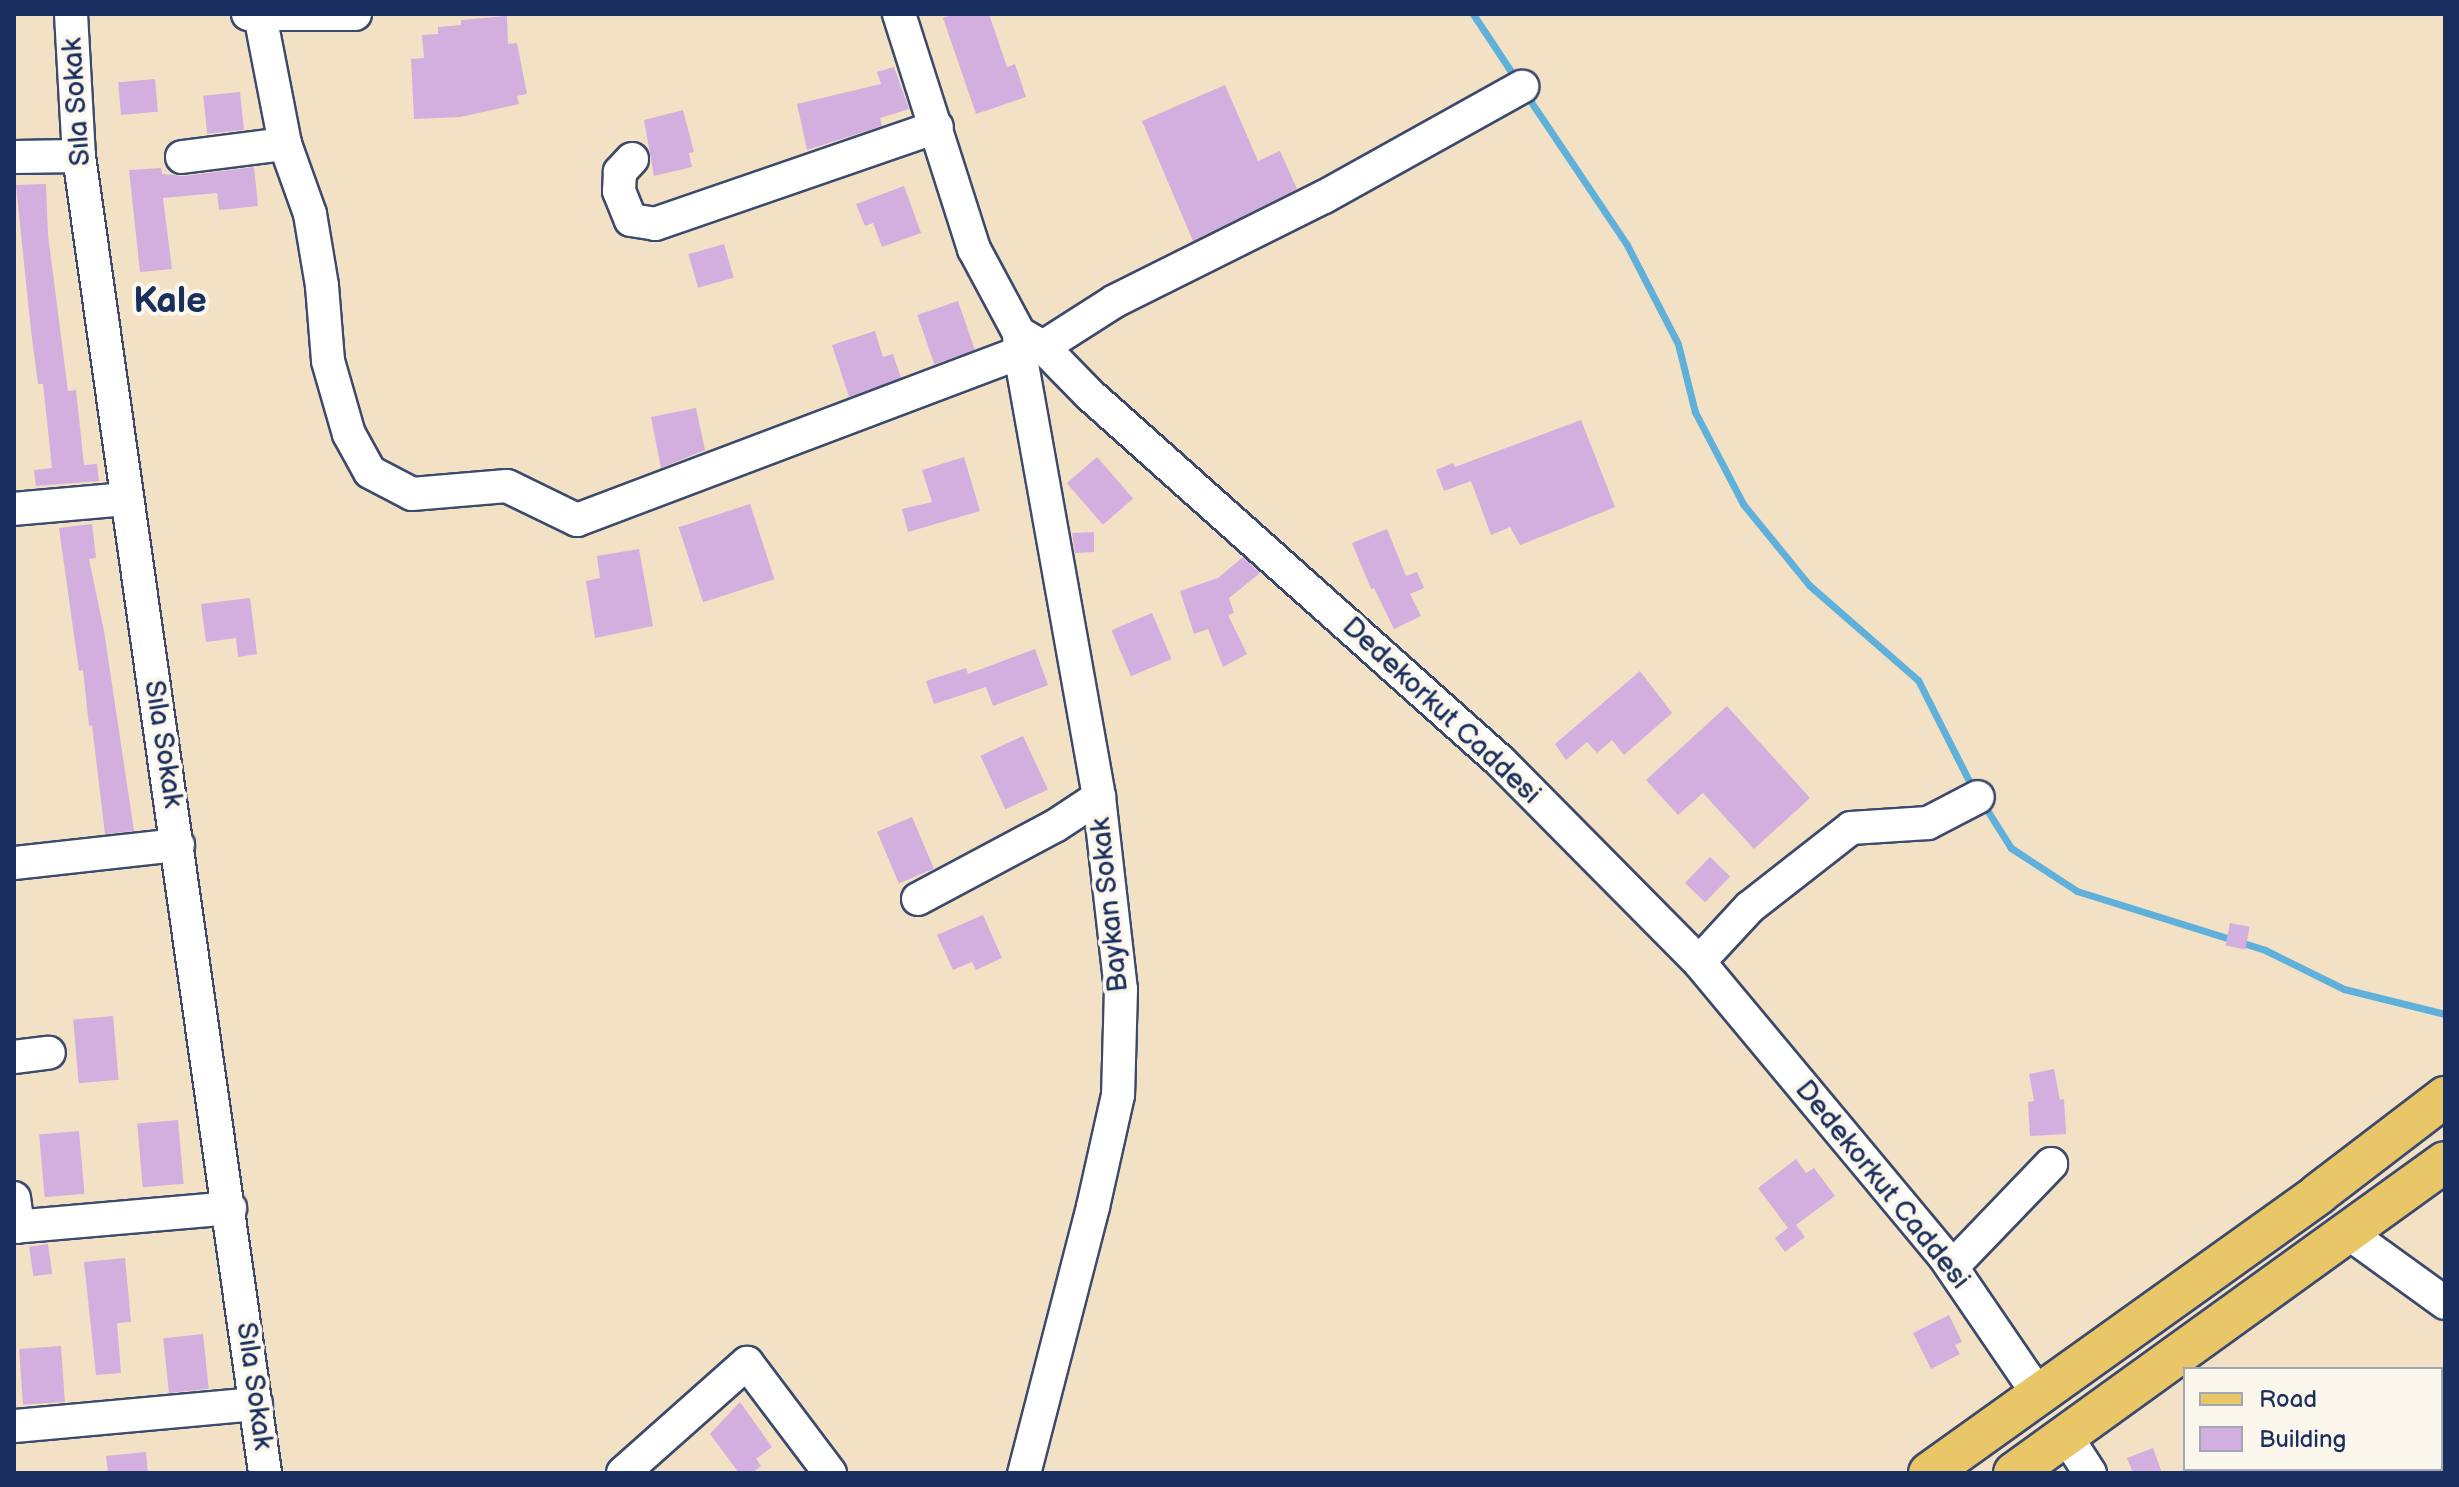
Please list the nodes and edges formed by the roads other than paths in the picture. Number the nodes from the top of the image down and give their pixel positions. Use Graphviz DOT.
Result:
graph roads {
  1 [pos="71,14"];
  2 [pos="248,14"];
  3 [pos="355,14"];
  4 [pos="899,14"];
  5 [pos="260,15"];
  6 [pos="1522,87"];
  7 [pos="937,127"];
  8 [pos="285,144"];
  9 [pos="79,156"];
  10 [pos="14,157"];
  11 [pos="182,157"];
  12 [pos="632,159"];
  13 [pos="1027,344"];
  14 [pos="125,499"];
  15 [pos="14,509"];
  16 [pos="1099,797"];
  17 [pos="1978,797"];
  18 [pos="178,845"];
  19 [pos="14,863"];
  20 [pos="918,899"];
  21 [pos="1699,962"];
  22 [pos="49,1053"];
  23 [pos="14,1057"];
  24 [pos="2445,1097"];
  25 [pos="2445,1162"];
  26 [pos="2051,1164"];
  27 [pos="230,1208"];
  28 [pos="15,1217"];
  29 [pos="2347,1232"];
  30 [pos="1952,1267"];
  31 [pos="2445,1303"];
  32 [pos="2038,1394"];
  33 [pos="256,1404"];
  34 [pos="14,1426"];
  35 [pos="2066,1436"];
  36 [pos="265,1473"];
  37 [pos="623,1473"];
  38 [pos="830,1473"];
  39 [pos="1024,1473"];
  40 [pos="1929,1473"];
  41 [pos="2014,1473"];
  42 [pos="2090,1473"];
  1 -- 9 [label="street, Sıla Sokak"];
  2 -- 5 [label="street"];
  3 -- 5 [label="street"];
  4 -- 7 [label="street, Dedekorkut Caddesi"];
  5 -- 8 [label="street"];
  6 -- 13 [label="street"];
  7 -- 12 [label="street"];
  7 -- 13 [label="street, Dedekorkut Caddesi"];
  8 -- 11 [label="street"];
  8 -- 13 [label="street"];
  9 -- 10 [label="street"];
  9 -- 14 [label="street, Sıla Sokak"];
  13 -- 16 [label="street, Baykan Sokak"];
  13 -- 21 [label="street, Dedekorkut Caddesi"];
  14 -- 15 [label="street"];
  14 -- 18 [label="street, Sıla Sokak"];
  16 -- 20 [label="street"];
  16 -- 39 [label="street, Baykan Sokak"];
  17 -- 21 [label="street"];
  18 -- 19 [label="street"];
  18 -- 27 [label="street, Sıla Sokak"];
  21 -- 30 [label="street, Dedekorkut Caddesi"];
  22 -- 23 [label="street"];
  24 -- 32 [label="main road"];
  25 -- 29 [label="main road"];
  26 -- 30 [label="street"];
  27 -- 28 [label="street"];
  27 -- 33 [label="street, Sıla Sokak"];
  29 -- 31 [label="street"];
  29 -- 35 [label="main road"];
  30 -- 32 [label="street, Dedekorkut Caddesi"];
  32 -- 40 [label="main road"];
  33 -- 34 [label="street"];
  33 -- 36 [label="street, Sıla Sokak"];
  35 -- 41 [label="main road"];
  35 -- 42 [label="street"];
  37 -- 38 [label="street"];
}
